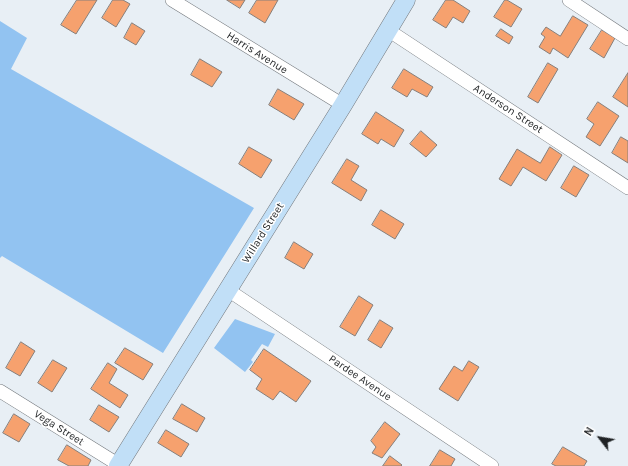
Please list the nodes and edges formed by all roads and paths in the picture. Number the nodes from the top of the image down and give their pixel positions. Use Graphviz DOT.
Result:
graph roads {
  1 [pos="172,0"];
  2 [pos="406,0"];
  3 [pos="570,0"];
  4 [pos="388,30"];
  5 [pos="628,39"];
  6 [pos="343,105"];
  7 [pos="628,188"];
  8 [pos="228,290"];
  9 [pos="0,391"];
  10 [pos="118,466"];
  11 [pos="492,466"];
  1 -- 6 [label="street, Harris Avenue"];
  2 -- 4 [label="street, Willard Street"];
  3 -- 5 [label="street"];
  4 -- 6 [label="street, Willard Street"];
  4 -- 7 [label="street, Anderson Street"];
  6 -- 8 [label="street, Willard Street"];
  8 -- 10 [label="street, Willard Street"];
  8 -- 11 [label="street, Pardee Avenue"];
  9 -- 10 [label="street, Vega Street"];
}
